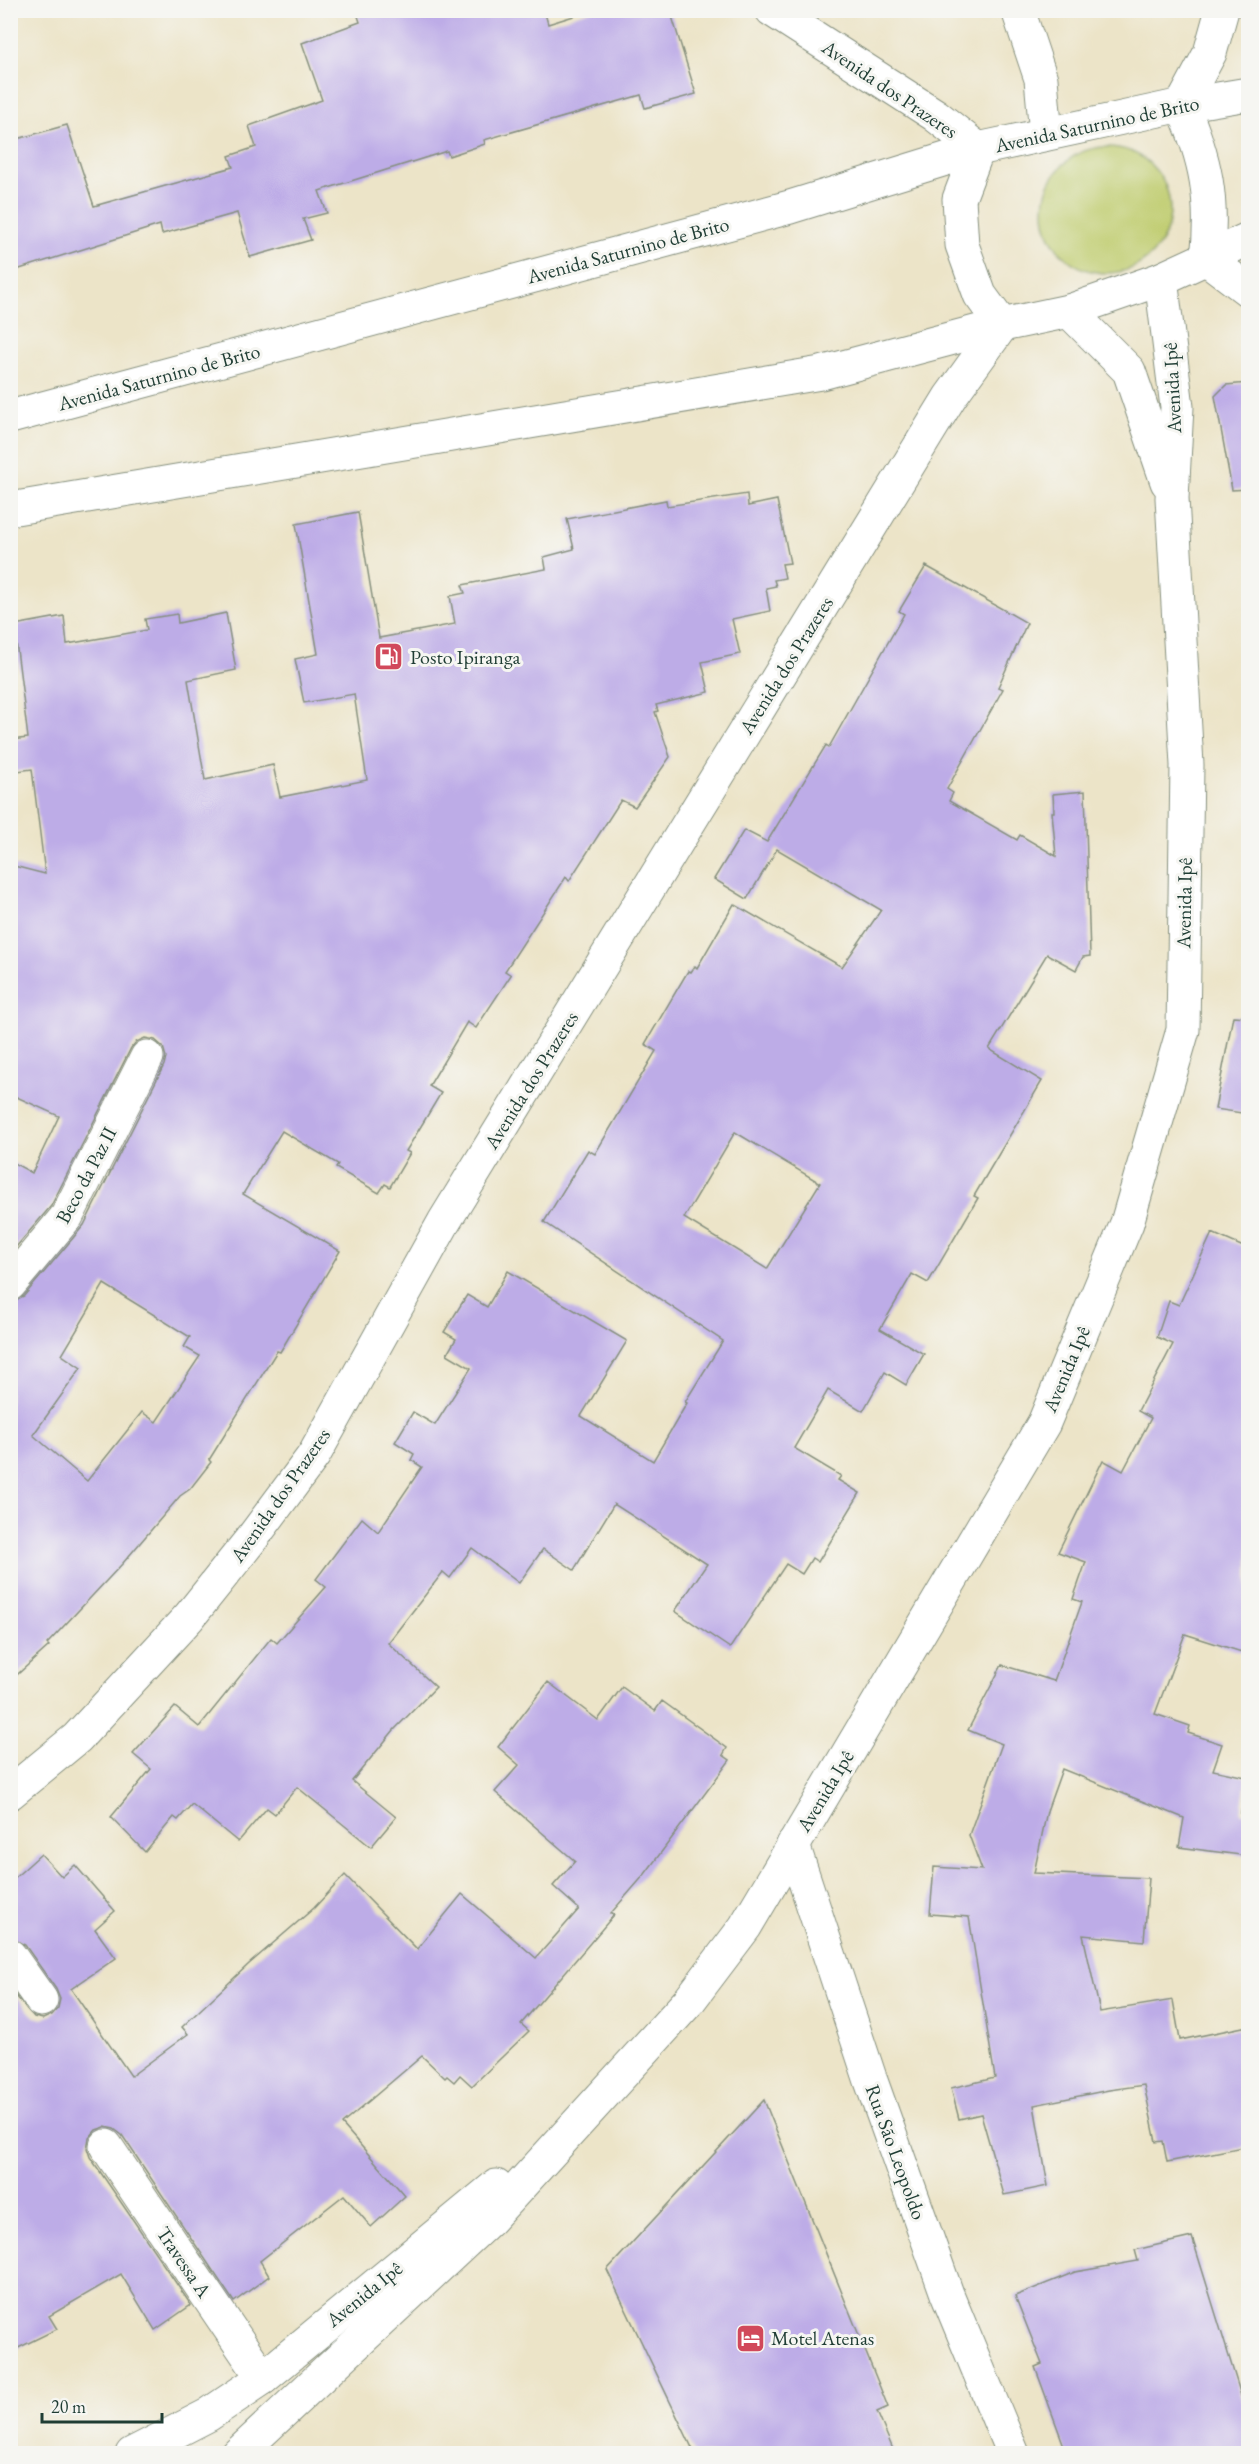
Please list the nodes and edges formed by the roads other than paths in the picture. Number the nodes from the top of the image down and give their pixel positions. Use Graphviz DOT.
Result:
graph roads {
  1 [pos="772,10"];
  2 [pos="1018,10"];
  3 [pos="1222,10"];
  4 [pos="1248,94"];
  5 [pos="1182,105"];
  6 [pos="1046,134"];
  7 [pos="978,149"];
  8 [pos="1248,239"];
  9 [pos="1207,259"];
  10 [pos="1161,279"];
  11 [pos="1248,290"];
  12 [pos="1069,311"];
  13 [pos="1002,325"];
  14 [pos="10,417"];
  15 [pos="1172,498"];
  16 [pos="10,509"];
  17 [pos="147,1057"];
  18 [pos="10,1284"];
  19 [pos="10,1793"];
  20 [pos="793,1845"];
  21 [pos="10,1956"];
  22 [pos="40,2000"];
  23 [pos="583,2115"];
  24 [pos="106,2145"];
  25 [pos="263,2378"];
  26 [pos="132,2454"];
  27 [pos="238,2454"];
  28 [pos="1013,2454"];
  1 -- 7 [label="main road, Avenida dos Prazeres"];
  2 -- 6 [label="main road"];
  3 -- 5 [label="main road"];
  4 -- 5 [label="main road, Avenida Saturnino de Brito"];
  5 -- 6 [label="main road, Avenida Saturnino de Brito"];
  5 -- 9 [label="main road"];
  6 -- 7 [label="main road, Avenida Saturnino de Brito"];
  7 -- 13 [label="main road"];
  7 -- 14 [label="main road, Avenida Saturnino de Brito"];
  8 -- 9 [label="main road"];
  9 -- 10 [label="main road"];
  9 -- 11 [label="main road"];
  10 -- 12 [label="main road"];
  10 -- 15 [label="main road, Avenida Ipê"];
  12 -- 13 [label="main road"];
  12 -- 15 [label="main road, Avenida Ipê"];
  13 -- 16 [label="main road"];
  13 -- 19 [label="main road, Avenida dos Prazeres"];
  15 -- 20 [label="main road, Avenida Ipê"];
  17 -- 18 [label="main road, Beco da Paz II"];
  20 -- 23 [label="main road, Avenida Ipê"];
  20 -- 28 [label="main road, Rua São Leopoldo"];
  21 -- 22 [label="main road"];
  23 -- 25 [label="main road, Avenida Ipê"];
  23 -- 27 [label="main road, Avenida Ipê"];
  24 -- 25 [label="main road, Travessa A"];
  25 -- 26 [label="main road, Avenida Ipê"];
}
